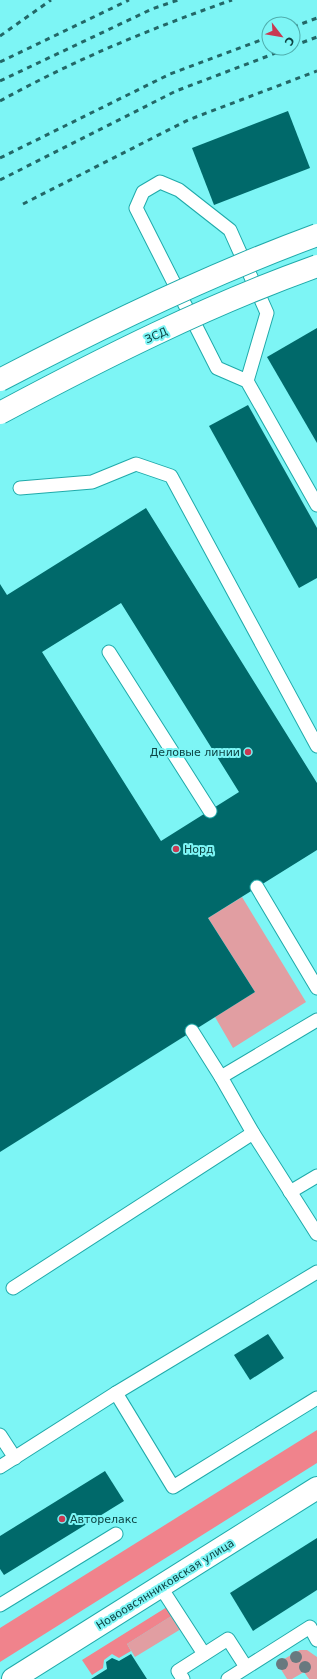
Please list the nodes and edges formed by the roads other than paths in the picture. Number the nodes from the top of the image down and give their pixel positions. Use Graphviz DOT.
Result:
graph roads {
  1 [pos="317,235"];
  2 [pos="317,266"];
  3 [pos="0,380"];
  4 [pos="247,381"];
  5 [pos="0,413"];
  6 [pos="20,488"];
  7 [pos="317,505"];
  8 [pos="109,652"];
  9 [pos="317,746"];
  10 [pos="210,811"];
  11 [pos="257,887"];
  12 [pos="317,988"];
  13 [pos="317,1020"];
  14 [pos="192,1031"];
  15 [pos="221,1077"];
  16 [pos="253,1133"];
  17 [pos="317,1176"];
  18 [pos="290,1192"];
  19 [pos="317,1234"];
  20 [pos="317,1272"];
  21 [pos="13,1288"];
  22 [pos="116,1394"];
  23 [pos="317,1398"];
  24 [pos="0,1435"];
  25 [pos="15,1458"];
  26 [pos="0,1467"];
  27 [pos="317,1488"];
  28 [pos="116,1534"];
  29 [pos="160,1586"];
  30 [pos="0,1605"];
  31 [pos="317,1640"];
  32 [pos="204,1654"];
  33 [pos="246,1667"];
  34 [pos="13,1679"];
  35 [pos="183,1679"];
  36 [pos="228,1679"];
  1 -- 3 [label="main road, bridge"];
  2 -- 5 [label="main road, ЗСД, bridge"];
  4 -- 4 [label="lane"];
  4 -- 7 [label="lane"];
  6 -- 9 [label="lane"];
  8 -- 10 [label="lane"];
  11 -- 12 [label="lane"];
  13 -- 15 [label="lane"];
  14 -- 15 [label="lane"];
  15 -- 16 [label="lane"];
  16 -- 18 [label="lane"];
  16 -- 21 [label="lane"];
  17 -- 18 [label="lane"];
  18 -- 19 [label="lane"];
  20 -- 22 [label="lane"];
  22 -- 23 [label="lane"];
  22 -- 25 [label="lane"];
  24 -- 25 [label="lane"];
  25 -- 26 [label="lane"];
  27 -- 29 [label="main road, Новоовсянниковская улица"];
  28 -- 30 [label="lane"];
  29 -- 32 [label="lane"];
  29 -- 34 [label="main road, Новоовсянниковская улица"];
  31 -- 33 [label="lane"];
  32 -- 33 [label="lane"];
  32 -- 35 [label="lane"];
  33 -- 36 [label="lane"];
}
